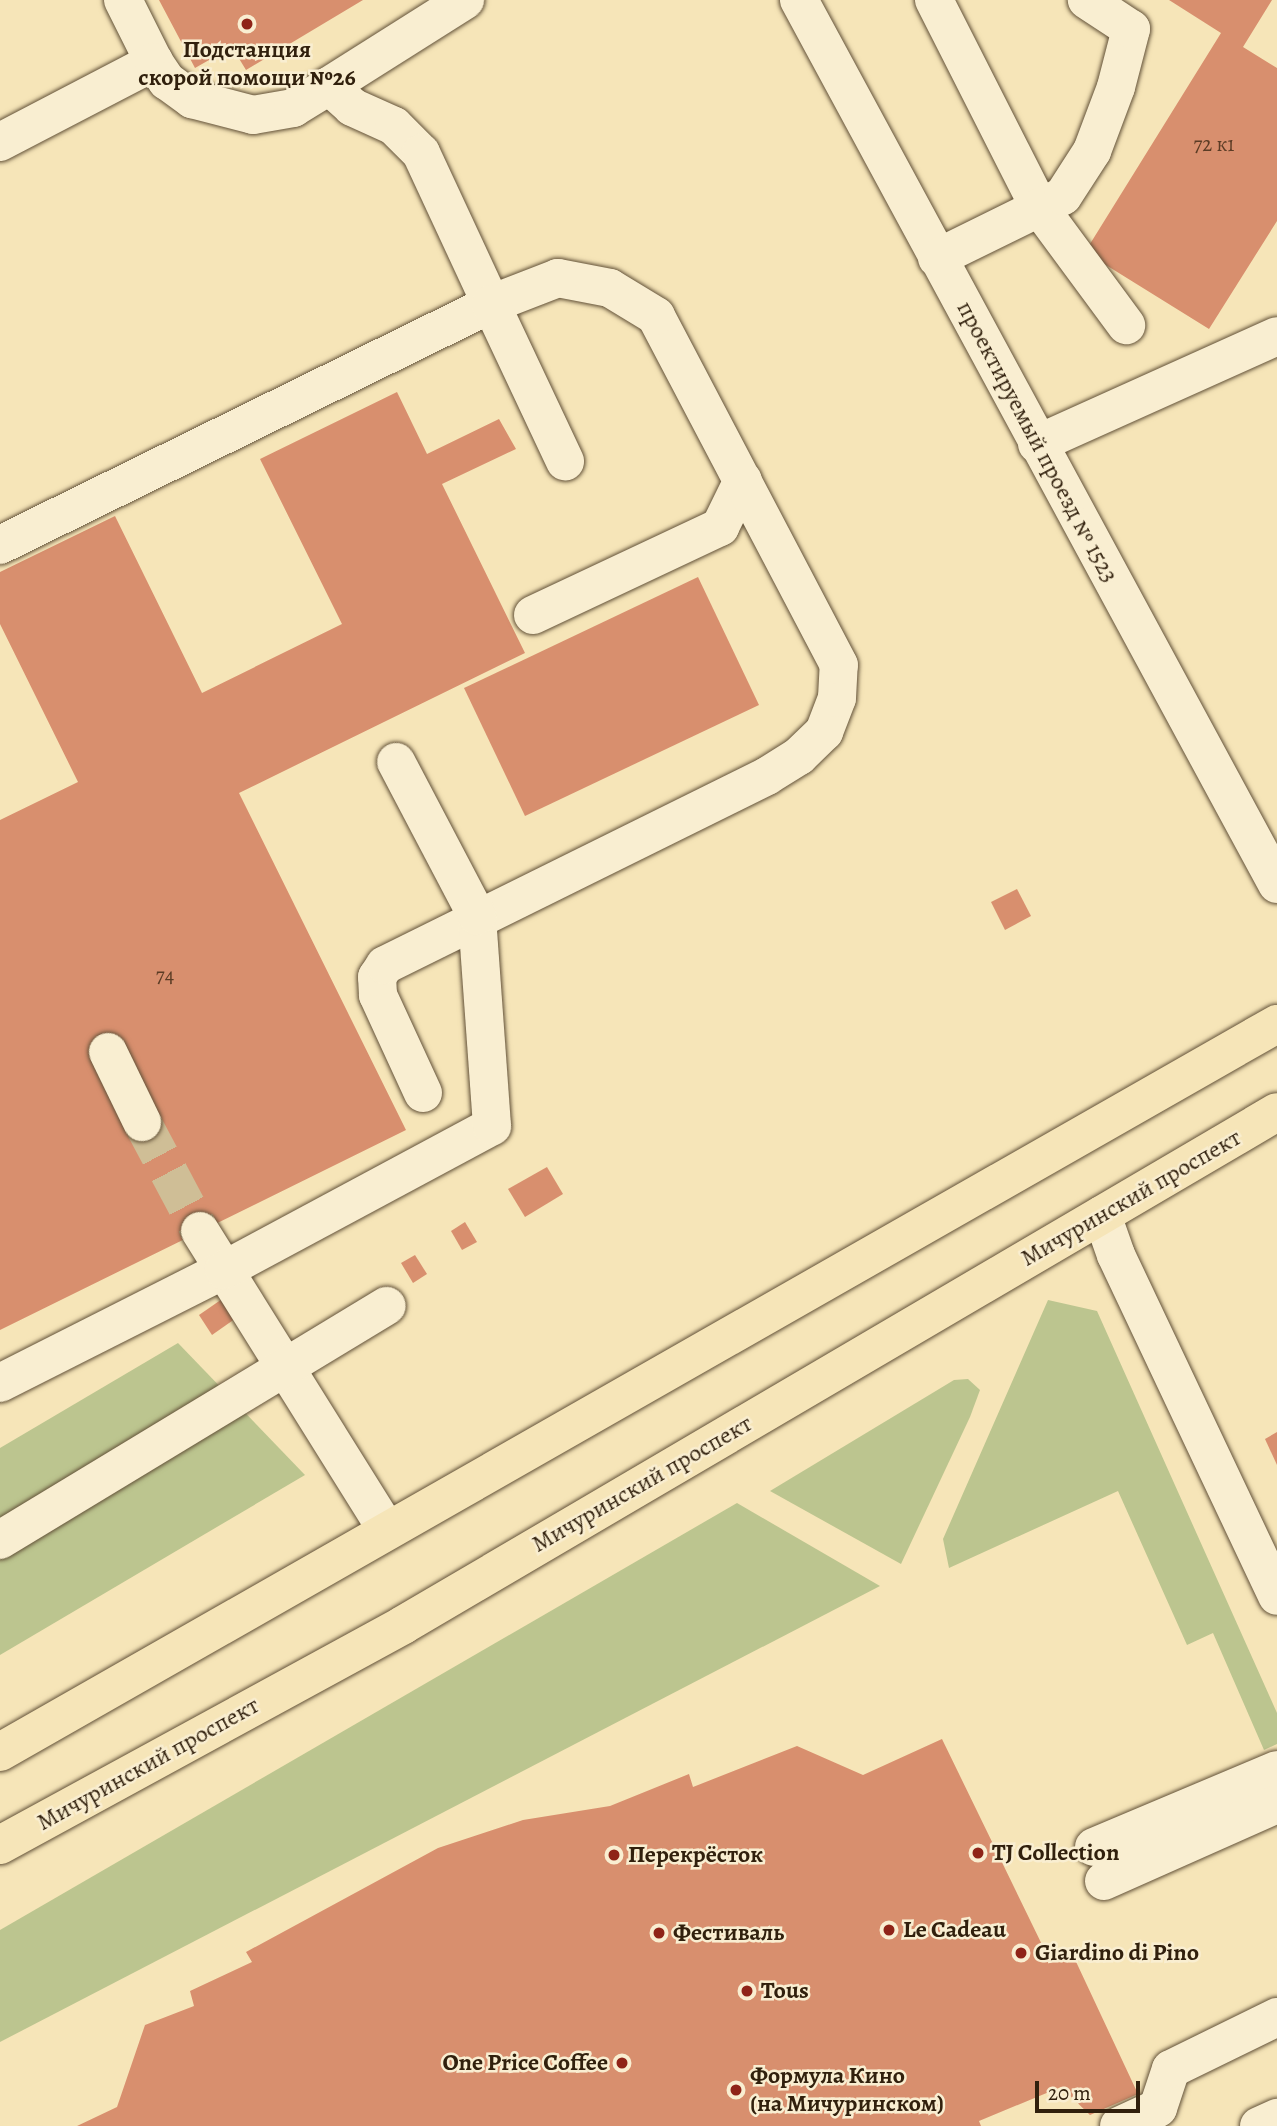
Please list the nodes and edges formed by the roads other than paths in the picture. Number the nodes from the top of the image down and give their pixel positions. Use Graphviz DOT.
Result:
graph roads {
  1 [pos="123,0"];
  2 [pos="465,0"];
  3 [pos="799,0"];
  4 [pos="934,0"];
  5 [pos="1087,0"];
  6 [pos="154,62"];
  7 [pos="328,86"];
  8 [pos="0,142"];
  9 [pos="1039,207"];
  10 [pos="937,258"];
  11 [pos="491,304"];
  12 [pos="1126,325"];
  13 [pos="1277,336"];
  14 [pos="1037,444"];
  15 [pos="565,461"];
  16 [pos="743,480"];
  17 [pos="0,545"];
  18 [pos="533,615"];
  19 [pos="396,762"];
  20 [pos="1277,884"];
  21 [pos="477,916"];
  22 [pos="1277,1024"];
  23 [pos="108,1052"];
  24 [pos="422,1093"];
  25 [pos="1277,1112"];
  26 [pos="142,1122"];
  27 [pos="1102,1214"];
  28 [pos="200,1231"];
  29 [pos="224,1270"];
  30 [pos="387,1306"];
  31 [pos="284,1365"];
  32 [pos="0,1383"];
  33 [pos="387,1530"];
  34 [pos="0,1540"];
  35 [pos="1277,1596"];
  36 [pos="0,1752"];
  37 [pos="1277,1770"];
  38 [pos="1277,1804"];
  39 [pos="0,1845"];
  40 [pos="1277,2017"];
  41 [pos="1277,2118"];
  42 [pos="1119,2126"];
  43 [pos="1259,2126"];
  1 -- 6 [label="street"];
  2 -- 7 [label="street"];
  3 -- 10 [label="street, проектируемый проезд № 1523"];
  4 -- 9 [label="street"];
  5 -- 9 [label="street"];
  6 -- 7 [label="street"];
  6 -- 8 [label="street"];
  7 -- 11 [label="street"];
  9 -- 10 [label="street"];
  9 -- 12 [label="street"];
  10 -- 14 [label="street, проектируемый проезд № 1523"];
  11 -- 15 [label="street"];
  11 -- 16 [label="street"];
  11 -- 17 [label="street"];
  13 -- 14 [label="street"];
  14 -- 20 [label="street, проектируемый проезд № 1523"];
  16 -- 18 [label="street"];
  16 -- 21 [label="street"];
  19 -- 21 [label="street"];
  21 -- 24 [label="street"];
  21 -- 29 [label="street"];
  22 -- 33 [label="main road"];
  23 -- 26 [label="street"];
  25 -- 27 [label="main road, Мичуринский проспект"];
  27 -- 35 [label="street"];
  27 -- 39 [label="main road, Мичуринский проспект"];
  28 -- 29 [label="street"];
  29 -- 31 [label="street"];
  29 -- 32 [label="street"];
  30 -- 31 [label="street"];
  31 -- 33 [label="street"];
  31 -- 34 [label="street"];
  33 -- 36 [label="main road"];
  37 -- 38 [label="street"];
  40 -- 42 [label="street"];
  41 -- 43 [label="street"];
}
